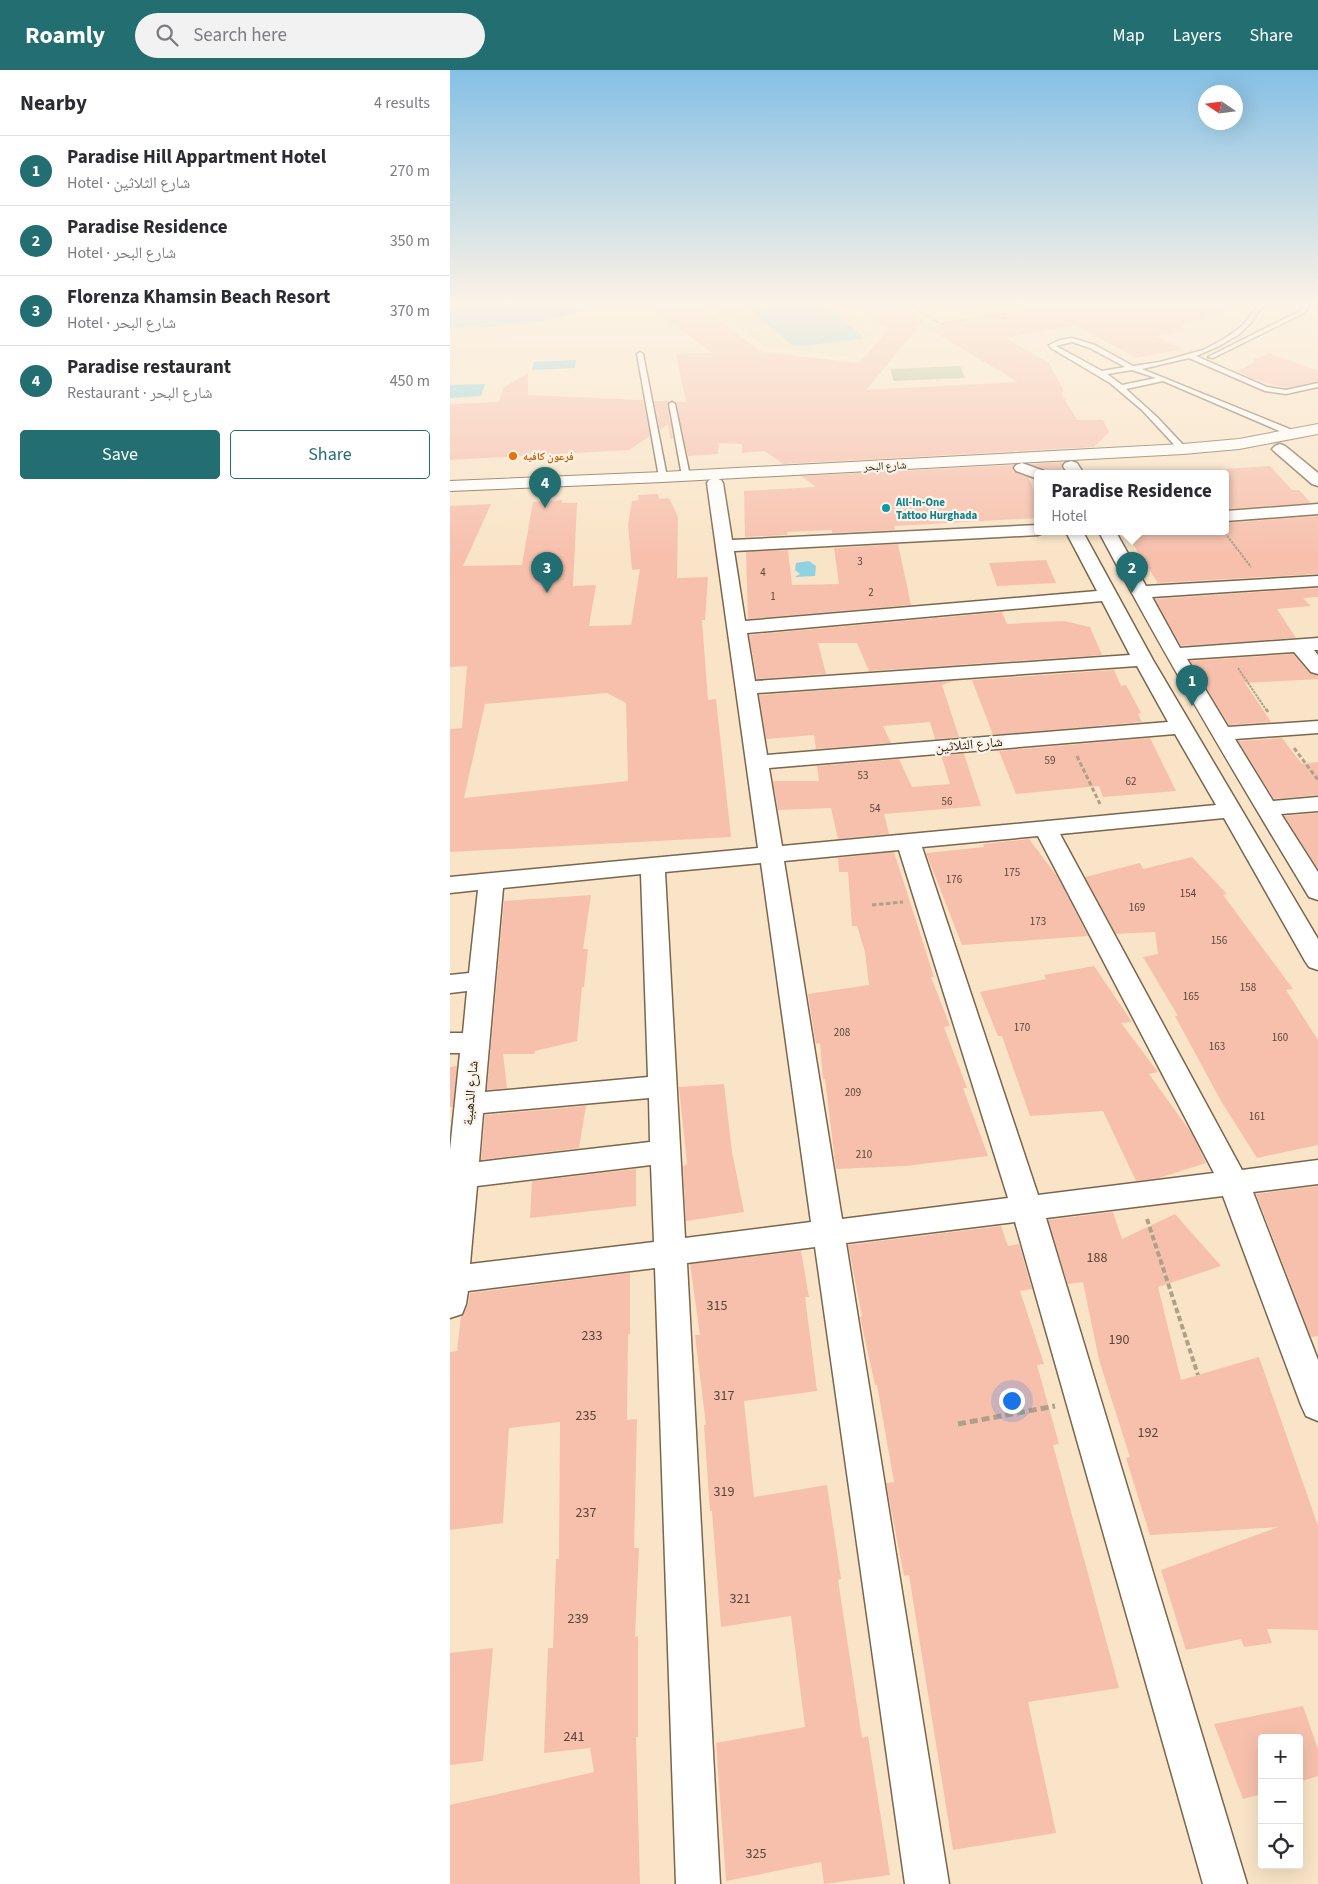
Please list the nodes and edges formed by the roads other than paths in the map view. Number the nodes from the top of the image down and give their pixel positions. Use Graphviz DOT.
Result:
graph roads {
  1 [pos="646,387"];
  2 [pos="1125,387"];
  3 [pos="1180,387"];
  4 [pos="1260,387"];
  5 [pos="1310,387"];
  6 [pos="1119,388"];
  7 [pos="672,404"];
  8 [pos="1318,430"];
  9 [pos="1294,434"];
  10 [pos="1318,442"];
  11 [pos="1184,449"];
  12 [pos="1280,449"];
  13 [pos="1022,468"];
  14 [pos="1073,470"];
  15 [pos="1034,472"];
  16 [pos="686,476"];
  17 [pos="663,477"];
  18 [pos="1318,481"];
  19 [pos="714,483"];
  20 [pos="453,493"];
  21 [pos="1318,509"];
  22 [pos="1229,516"];
  23 [pos="1034,530"];
  24 [pos="1077,535"];
  25 [pos="1110,535"];
  26 [pos="724,546"];
  27 [pos="1318,581"];
  28 [pos="1140,592"];
  29 [pos="1109,596"];
  30 [pos="1158,626"];
  31 [pos="736,628"];
  32 [pos="1126,628"];
  33 [pos="1309,644"];
  34 [pos="1174,654"];
  35 [pos="1142,660"];
  36 [pos="1318,668"];
  37 [pos="746,688"];
  38 [pos="1181,727"];
  39 [pos="1318,727"];
  40 [pos="1221,734"];
  41 [pos="757,762"];
  42 [pos="1318,804"];
  43 [pos="1266,808"];
  44 [pos="1229,811"];
  45 [pos="1045,828"];
  46 [pos="908,842"];
  47 [pos="1289,845"];
  48 [pos="1250,847"];
  49 [pos="771,855"];
  50 [pos="653,866"];
  51 [pos="491,881"];
  52 [pos="450,885"];
  53 [pos="1318,892"];
  54 [pos="1318,960"];
  55 [pos="481,981"];
  56 [pos="450,984"];
  57 [pos="462,1043"];
  58 [pos="663,1086"];
  59 [pos="470,1104"];
  60 [pos="666,1152"];
  61 [pos="1318,1172"];
  62 [pos="456,1176"];
  63 [pos="1234,1183"];
  64 [pos="1027,1208"];
  65 [pos="828,1233"];
  66 [pos="670,1252"];
  67 [pos="451,1288"];
  68 [pos="1318,1405"];
  69 [pos="698,1884"];
  70 [pos="927,1884"];
  71 [pos="1225,1884"];
  1 -- 17 [label="lane"];
  2 -- 6 [label="lane"];
  3 -- 9 [label="lane"];
  4 -- 5 [label="lane"];
  6 -- 11 [label="lane"];
  7 -- 16 [label="lane"];
  8 -- 9 [label="main road, شارع البحر"];
  9 -- 11 [label="main road, شارع البحر"];
  10 -- 12 [label="main road, شارع البحر"];
  11 -- 16 [label="main road, شارع البحر"];
  12 -- 14 [label="main road, شارع البحر"];
  12 -- 18 [label="street"];
  13 -- 14 [label="main road, شارع البحر"];
  13 -- 15 [label="street"];
  13 -- 19 [label="main road, شارع البحر"];
  16 -- 17 [label="main road, شارع البحر"];
  17 -- 20 [label="main road, شارع البحر"];
  19 -- 20 [label="main road, شارع البحر"];
  19 -- 26 [label="street"];
  21 -- 22 [label="street"];
  23 -- 26 [label="street"];
  24 -- 29 [label="street"];
  25 -- 28 [label="street"];
  26 -- 31 [label="street"];
  27 -- 28 [label="street"];
  28 -- 30 [label="street"];
  29 -- 31 [label="street"];
  29 -- 32 [label="street"];
  30 -- 32 [label="street"];
  30 -- 34 [label="street"];
  31 -- 37 [label="street"];
  32 -- 35 [label="street"];
  33 -- 34 [label="street"];
  33 -- 36 [label="street"];
  34 -- 40 [label="street"];
  35 -- 37 [label="street"];
  35 -- 38 [label="street"];
  37 -- 41 [label="street"];
  38 -- 41 [label="street, شارع الثلاثين"];
  38 -- 44 [label="street"];
  39 -- 40 [label="street"];
  40 -- 43 [label="street"];
  41 -- 49 [label="street"];
  42 -- 43 [label="street"];
  43 -- 47 [label="street"];
  44 -- 45 [label="street"];
  44 -- 48 [label="street"];
  45 -- 46 [label="street"];
  45 -- 63 [label="street"];
  46 -- 49 [label="street"];
  46 -- 64 [label="street"];
  47 -- 48 [label="street"];
  47 -- 53 [label="street"];
  48 -- 54 [label="street"];
  49 -- 50 [label="street"];
  49 -- 65 [label="street"];
  50 -- 51 [label="street"];
  50 -- 58 [label="street"];
  51 -- 52 [label="street"];
  51 -- 55 [label="street, شارع الذهبية"];
  55 -- 56 [label="street"];
  55 -- 57 [label="street, شارع الذهبية"];
  57 -- 59 [label="street, شارع الذهبية"];
  58 -- 59 [label="street"];
  58 -- 60 [label="street"];
  59 -- 62 [label="street, شارع الذهبية"];
  60 -- 62 [label="street"];
  60 -- 66 [label="street"];
  61 -- 63 [label="street"];
  62 -- 67 [label="street, شارع الذهبية"];
  63 -- 64 [label="street"];
  63 -- 68 [label="street"];
  64 -- 65 [label="street"];
  64 -- 71 [label="street"];
  65 -- 66 [label="street"];
  65 -- 70 [label="street"];
  66 -- 67 [label="street"];
  66 -- 69 [label="street"];
}
